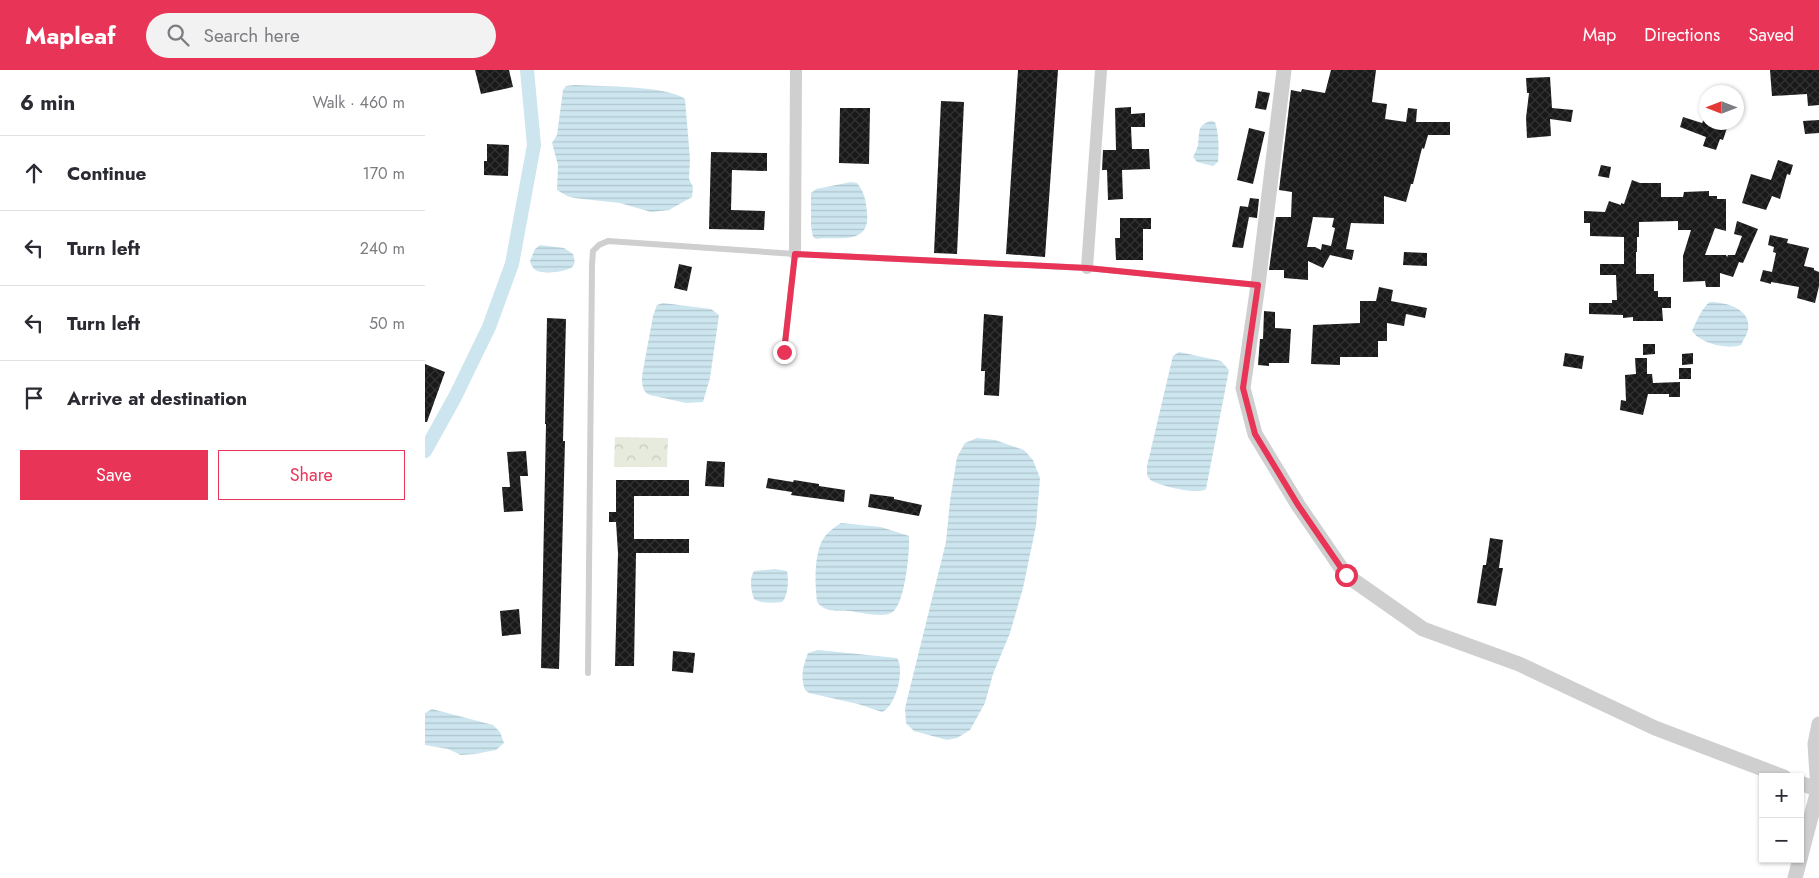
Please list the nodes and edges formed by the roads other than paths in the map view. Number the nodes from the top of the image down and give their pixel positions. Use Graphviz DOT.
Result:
graph roads {
  1 [pos="795,70"];
  2 [pos="1101,70"];
  3 [pos="1284,70"];
  4 [pos="795,254"];
  5 [pos="1087,268"];
  6 [pos="1258,285"];
  7 [pos="784,352"];
  8 [pos="588,673"];
  9 [pos="1819,724"];
  10 [pos="1773,773"];
  11 [pos="1804,784"];
  12 [pos="1819,790"];
  13 [pos="1804,844"];
  14 [pos="1799,863"];
  15 [pos="1795,878"];
  1 -- 4 [label="street"];
  2 -- 5 [label="street"];
  3 -- 6 [label="street"];
  4 -- 5 [label="lane"];
  4 -- 7 [label="lane"];
  4 -- 8 [label="lane"];
  5 -- 6 [label="lane"];
  6 -- 10 [label="street"];
  9 -- 12 [label="street"];
  11 -- 12 [label="street"];
  12 -- 13 [label="street"];
  14 -- 15 [label="street"];
}
